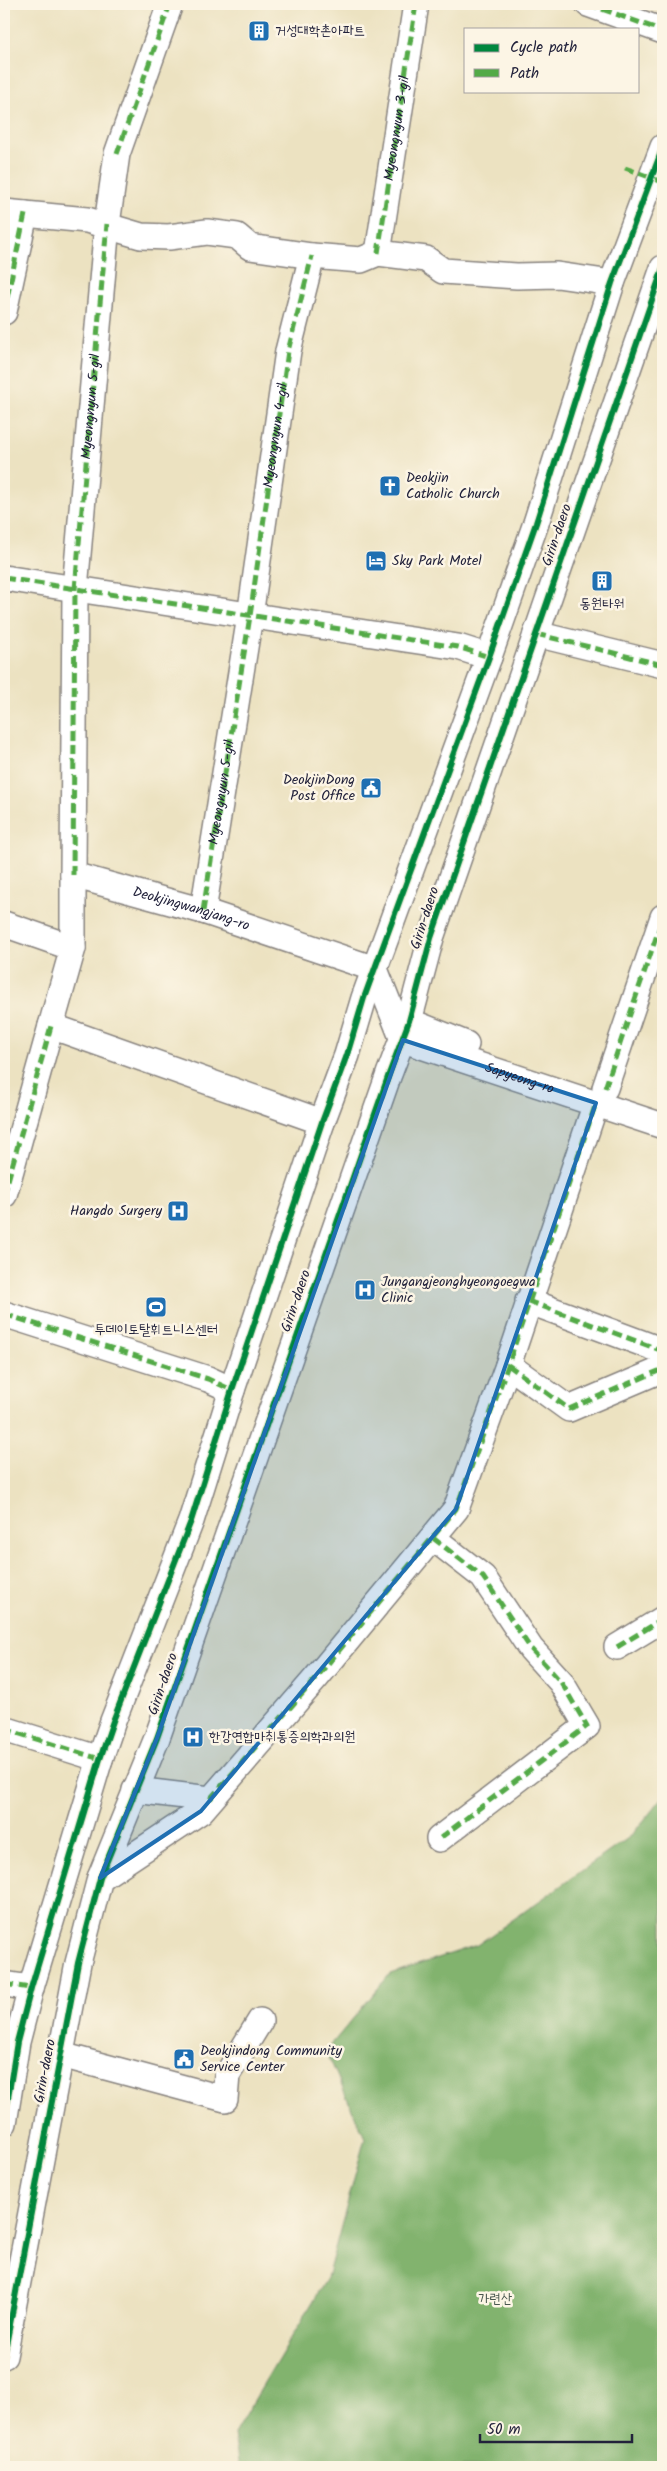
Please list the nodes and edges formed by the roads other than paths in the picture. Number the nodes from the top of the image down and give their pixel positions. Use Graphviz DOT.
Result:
graph roads {
  1 [pos="170,4"];
  2 [pos="416,4"];
  3 [pos="588,4"];
  4 [pos="663,31"];
  5 [pos="663,146"];
  6 [pos="15,213"];
  7 [pos="107,224"];
  8 [pos="378,253"];
  9 [pos="312,256"];
  10 [pos="663,268"];
  11 [pos="612,283"];
  12 [pos="4,312"];
  13 [pos="4,578"];
  14 [pos="75,589"];
  15 [pos="250,616"];
  16 [pos="536,634"];
  17 [pos="489,657"];
  18 [pos="663,665"];
  19 [pos="73,875"];
  20 [pos="203,911"];
  21 [pos="663,917"];
  22 [pos="4,924"];
  23 [pos="73,948"];
  24 [pos="375,969"];
  25 [pos="364,998"];
  26 [pos="401,1025"];
  27 [pos="51,1026"];
  28 [pos="600,1095"];
  29 [pos="663,1108"];
  30 [pos="322,1122"];
  31 [pos="663,1126"];
  32 [pos="4,1195"];
  33 [pos="528,1301"];
  34 [pos="4,1314"];
  35 [pos="663,1351"];
  36 [pos="508,1365"];
  37 [pos="663,1369"];
  38 [pos="232,1390"];
  39 [pos="433,1538"];
  40 [pos="663,1619"];
  41 [pos="617,1647"];
  42 [pos="4,1728"];
  43 [pos="100,1759"];
  44 [pos="135,1790"];
  45 [pos="210,1800"];
  46 [pos="439,1839"];
  47 [pos="100,1878"];
  48 [pos="4,1984"];
  49 [pos="31,1988"];
  50 [pos="260,2021"];
  51 [pos="60,2055"];
  52 [pos="4,2123"];
  53 [pos="11,2277"];
  54 [pos="4,2356"];
  1 -- 7 [label="street"];
  2 -- 8 [label="street, Myeongnyun 3-gil"];
  3 -- 4 [label="street"];
  5 -- 11 [label="street, Girin-daero"];
  6 -- 7 [label="street"];
  6 -- 12 [label="street"];
  7 -- 9 [label="street"];
  7 -- 14 [label="street, Myeongnyun 5-gil"];
  8 -- 9 [label="street"];
  8 -- 11 [label="street"];
  9 -- 15 [label="street, Myeongnyun 4-gil"];
  10 -- 16 [label="street, Girin-daero"];
  11 -- 17 [label="street, Girin-daero"];
  13 -- 14 [label="street"];
  14 -- 15 [label="street"];
  14 -- 19 [label="street, Myeongnyun 5-gil"];
  15 -- 17 [label="street"];
  15 -- 20 [label="street, Myeongnyun 5-gil"];
  16 -- 18 [label="street"];
  16 -- 26 [label="street, Girin-daero"];
  17 -- 24 [label="street, Girin-daero"];
  19 -- 20 [label="street, Deokjingwangjang-ro"];
  19 -- 23 [label="street"];
  20 -- 24 [label="street, Deokjingwangjang-ro"];
  21 -- 28 [label="street"];
  22 -- 23 [label="street"];
  23 -- 27 [label="street"];
  24 -- 25 [label="street, Girin-daero"];
  24 -- 26 [label="street"];
  25 -- 26 [label="street, Sapyeong-ro"];
  25 -- 30 [label="street, Girin-daero"];
  26 -- 28 [label="street, Sapyeong-ro"];
  26 -- 44 [label="street, Girin-daero"];
  27 -- 30 [label="street"];
  27 -- 32 [label="street"];
  28 -- 29 [label="street, Sapyeong-ro"];
  28 -- 31 [label="street, Sapyeong-ro"];
  28 -- 33 [label="street"];
  30 -- 38 [label="street, Girin-daero"];
  33 -- 35 [label="street"];
  33 -- 36 [label="street"];
  34 -- 38 [label="street"];
  36 -- 37 [label="street"];
  36 -- 39 [label="street"];
  38 -- 43 [label="street, Girin-daero"];
  39 -- 45 [label="street"];
  39 -- 46 [label="street"];
  40 -- 41 [label="street"];
  42 -- 43 [label="street"];
  43 -- 49 [label="street, Girin-daero"];
  44 -- 45 [label="street"];
  44 -- 47 [label="street, Girin-daero"];
  45 -- 47 [label="street"];
  47 -- 51 [label="street, Girin-daero"];
  48 -- 49 [label="street"];
  49 -- 52 [label="street, Girin-daero"];
  50 -- 51 [label="street"];
  51 -- 53 [label="street, Girin-daero"];
  53 -- 54 [label="street, Girin-daero"];
}
